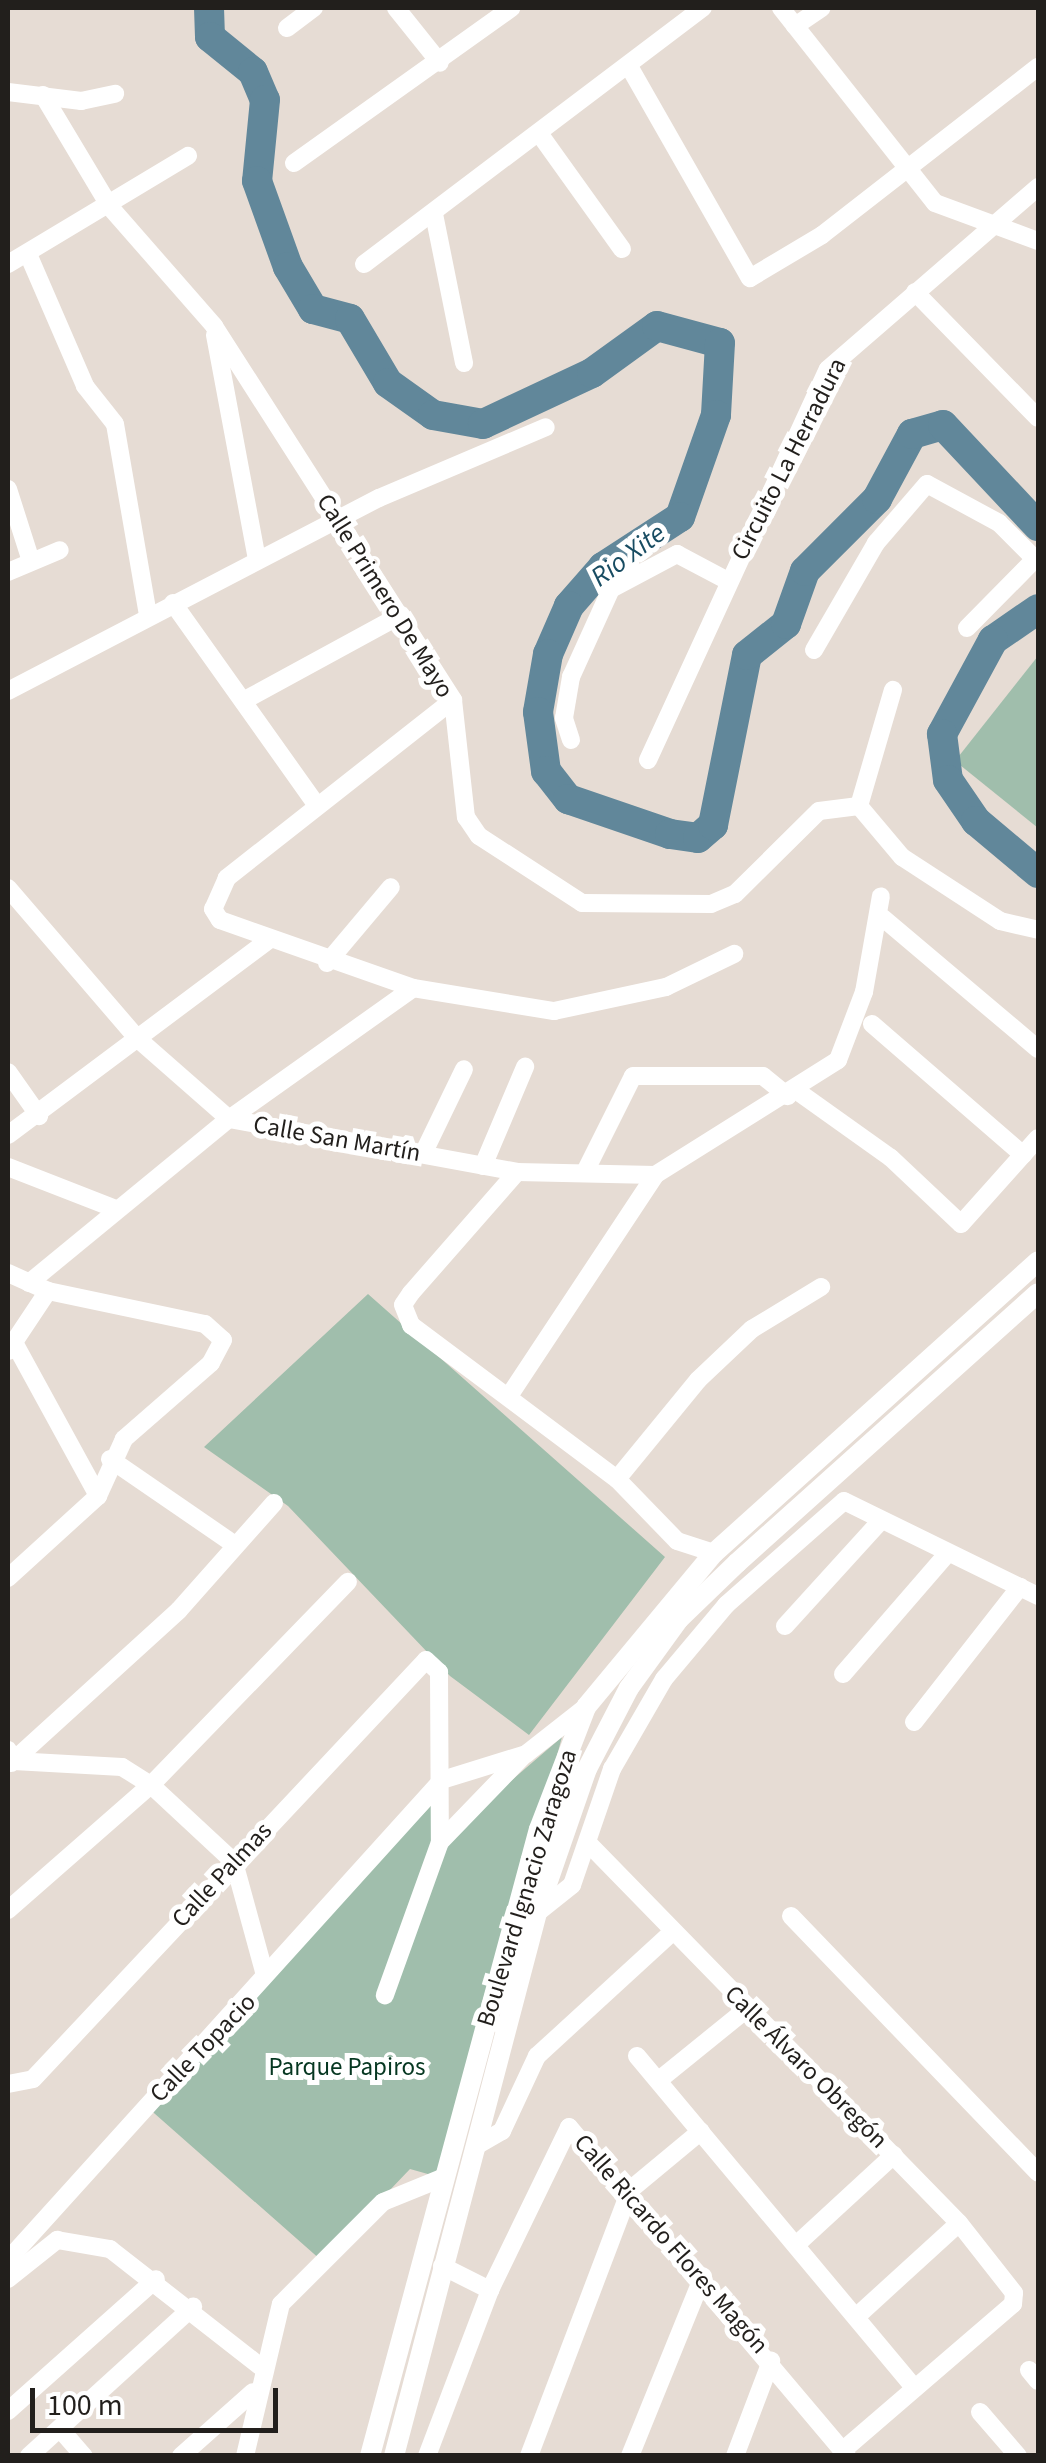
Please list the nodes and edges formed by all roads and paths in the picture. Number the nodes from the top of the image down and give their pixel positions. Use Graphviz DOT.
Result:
graph roads {
  1 [pos="314,8"];
  2 [pos="396,8"];
  3 [pos="511,8"];
  4 [pos="703,8"];
  5 [pos="781,8"];
  6 [pos="822,8"];
  7 [pos="795,26"];
  8 [pos="287,28"];
  9 [pos="440,63"];
  10 [pos="1038,67"];
  11 [pos="630,68"];
  12 [pos="8,92"];
  13 [pos="114,94"];
  14 [pos="43,95"];
  15 [pos="541,136"];
  16 [pos="188,156"];
  17 [pos="294,163"];
  18 [pos="908,171"];
  19 [pos="1038,188"];
  20 [pos="110,207"];
  21 [pos="434,214"];
  22 [pos="988,229"];
  23 [pos="1038,241"];
  24 [pos="622,249"];
  25 [pos="28,254"];
  26 [pos="8,264"];
  27 [pos="364,264"];
  28 [pos="915,292"];
  29 [pos="214,326"];
  30 [pos="464,363"];
  31 [pos="1038,415"];
  32 [pos="546,427"];
  33 [pos="8,489"];
  34 [pos="337,519"];
  35 [pos="60,550"];
  36 [pos="257,560"];
  37 [pos="1037,560"];
  38 [pos="32,561"];
  39 [pos="8,572"];
  40 [pos="728,581"];
  41 [pos="173,603"];
  42 [pos="401,615"];
  43 [pos="148,616"];
  44 [pos="967,628"];
  45 [pos="814,650"];
  46 [pos="893,690"];
  47 [pos="8,691"];
  48 [pos="453,700"];
  49 [pos="244,701"];
  50 [pos="571,740"];
  51 [pos="648,760"];
  52 [pos="317,806"];
  53 [pos="859,806"];
  54 [pos="391,887"];
  55 [pos="8,888"];
  56 [pos="881,896"];
  57 [pos="882,918"];
  58 [pos="1038,930"];
  59 [pos="269,940"];
  60 [pos="734,954"];
  61 [pos="327,963"];
  62 [pos="414,988"];
  63 [pos="138,1039"];
  64 [pos="1038,1049"];
  65 [pos="838,1060"];
  66 [pos="526,1067"];
  67 [pos="464,1069"];
  68 [pos="8,1072"];
  69 [pos="792,1093"];
  70 [pos="39,1116"];
  71 [pos="229,1120"];
  72 [pos="8,1135"];
  73 [pos="1038,1138"];
  74 [pos="423,1154"];
  75 [pos="1023,1155"];
  76 [pos="483,1166"];
  77 [pos="8,1167"];
  78 [pos="517,1172"];
  79 [pos="586,1172"];
  80 [pos="655,1175"];
  81 [pos="116,1209"];
  82 [pos="1038,1261"];
  83 [pos="8,1273"];
  84 [pos="29,1282"];
  85 [pos="822,1287"];
  86 [pos="48,1291"];
  87 [pos="1038,1294"];
  88 [pos="12,1349"];
  89 [pos="509,1396"];
  90 [pos="110,1460"];
  91 [pos="617,1479"];
  92 [pos="98,1496"];
  93 [pos="274,1504"];
  94 [pos="876,1525"];
  95 [pos="235,1545"];
  96 [pos="714,1553"];
  97 [pos="946,1555"];
  98 [pos="8,1578"];
  99 [pos="348,1582"];
  100 [pos="1020,1587"];
  101 [pos="1038,1596"];
  102 [pos="785,1626"];
  103 [pos="843,1674"];
  104 [pos="586,1707"];
  105 [pos="914,1722"];
  106 [pos="526,1754"];
  107 [pos="10,1759"];
  108 [pos="442,1780"];
  109 [pos="151,1785"];
  110 [pos="440,1842"];
  111 [pos="588,1843"];
  112 [pos="234,1862"];
  113 [pos="8,1910"];
  114 [pos="538,1913"];
  115 [pos="790,1916"];
  116 [pos="670,1934"];
  117 [pos="264,1972"];
  118 [pos="386,1994"];
  119 [pos="748,2008"];
  120 [pos="638,2056"];
  121 [pos="659,2080"];
  122 [pos="11,2086"];
  123 [pos="701,2130"];
  124 [pos="476,2146"];
  125 [pos="894,2155"];
  126 [pos="1038,2172"];
  127 [pos="442,2178"];
  128 [pos="630,2190"];
  129 [pos="959,2223"];
  130 [pos="796,2244"];
  131 [pos="10,2251"];
  132 [pos="442,2266"];
  133 [pos="702,2276"];
  134 [pos="8,2279"];
  135 [pos="156,2280"];
  136 [pos="490,2290"];
  137 [pos="192,2307"];
  138 [pos="856,2317"];
  139 [pos="770,2360"];
  140 [pos="260,2366"];
  141 [pos="915,2388"];
  142 [pos="254,2392"];
  143 [pos="8,2411"];
  144 [pos="980,2412"];
  145 [pos="61,2430"];
  146 [pos="845,2453"];
  147 [pos="29,2456"];
  148 [pos="84,2456"];
  149 [pos="181,2456"];
  150 [pos="245,2456"];
  151 [pos="370,2456"];
  152 [pos="394,2456"];
  153 [pos="427,2456"];
  154 [pos="529,2456"];
  155 [pos="630,2456"];
  156 [pos="735,2456"];
  157 [pos="1018,2456"];
  1 -- 8 [label="street"];
  2 -- 9 [label="street"];
  3 -- 9 [label="street"];
  4 -- 11 [label="street"];
  5 -- 7 [label="street"];
  6 -- 7 [label="street"];
  7 -- 18 [label="street"];
  9 -- 17 [label="street"];
  10 -- 18 [label="street"];
  11 -- 15 [label="street"];
  11 -- 18 [label="street"];
  12 -- 14 [label="street"];
  13 -- 14 [label="street"];
  14 -- 20 [label="street, Calle Primero De Mayo"];
  15 -- 21 [label="street"];
  15 -- 24 [label="street"];
  16 -- 20 [label="street"];
  18 -- 22 [label="street"];
  19 -- 22 [label="street, Circuito La Herradura"];
  20 -- 25 [label="street"];
  20 -- 29 [label="street, Calle Primero De Mayo"];
  21 -- 27 [label="street"];
  21 -- 30 [label="street"];
  22 -- 23 [label="street"];
  22 -- 28 [label="street, Circuito La Herradura"];
  25 -- 26 [label="street"];
  25 -- 43 [label="street"];
  28 -- 31 [label="street"];
  28 -- 40 [label="street, Circuito La Herradura"];
  29 -- 34 [label="street, Calle Primero De Mayo"];
  29 -- 36 [label="street"];
  32 -- 34 [label="street"];
  33 -- 38 [label="street"];
  34 -- 36 [label="street"];
  34 -- 42 [label="street, Calle Primero De Mayo"];
  35 -- 38 [label="street"];
  36 -- 41 [label="street"];
  37 -- 44 [label="street"];
  37 -- 45 [label="street"];
  38 -- 39 [label="street"];
  40 -- 50 [label="street, Circuito La Herradura"];
  40 -- 51 [label="street, Circuito La Herradura"];
  41 -- 43 [label="street"];
  41 -- 49 [label="street"];
  42 -- 48 [label="street, Calle Primero De Mayo"];
  42 -- 49 [label="street"];
  43 -- 47 [label="street"];
  46 -- 53 [label="street"];
  48 -- 52 [label="street"];
  48 -- 53 [label="street, Calle Primero De Mayo"];
  49 -- 52 [label="street"];
  52 -- 59 [label="street"];
  53 -- 58 [label="street"];
  54 -- 61 [label="street"];
  55 -- 63 [label="street, Calle San Martín"];
  56 -- 57 [label="street"];
  57 -- 64 [label="street"];
  57 -- 65 [label="street"];
  59 -- 61 [label="street"];
  59 -- 63 [label="street"];
  60 -- 62 [label="street"];
  61 -- 62 [label="street"];
  62 -- 71 [label="street"];
  63 -- 70 [label="street"];
  63 -- 71 [label="street, Calle San Martín"];
  65 -- 69 [label="street"];
  65 -- 75 [label="street"];
  66 -- 76 [label="street"];
  67 -- 74 [label="street"];
  68 -- 70 [label="street"];
  69 -- 75 [label="street"];
  69 -- 79 [label="street"];
  69 -- 80 [label="street"];
  70 -- 72 [label="street"];
  71 -- 74 [label="street, Calle San Martín"];
  71 -- 81 [label="street"];
  73 -- 75 [label="street"];
  74 -- 76 [label="street, Calle San Martín"];
  76 -- 78 [label="street, Calle San Martín"];
  77 -- 81 [label="street"];
  78 -- 79 [label="street, Calle San Martín"];
  78 -- 89 [label="street"];
  79 -- 80 [label="street, Calle San Martín"];
  80 -- 89 [label="street"];
  81 -- 84 [label="street"];
  82 -- 96 [label="main road, Boulevard Ignacio Zaragoza"];
  83 -- 84 [label="street"];
  84 -- 86 [label="street"];
  85 -- 91 [label="street"];
  86 -- 88 [label="street"];
  86 -- 90 [label="street"];
  87 -- 114 [label="main road, Boulevard Ignacio Zaragoza"];
  88 -- 92 [label="street"];
  89 -- 91 [label="street"];
  90 -- 92 [label="street"];
  90 -- 95 [label="street"];
  91 -- 96 [label="street"];
  92 -- 98 [label="street"];
  93 -- 95 [label="street"];
  94 -- 97 [label="street"];
  94 -- 102 [label="street"];
  94 -- 111 [label="street"];
  95 -- 107 [label="street"];
  96 -- 104 [label="main road, Boulevard Ignacio Zaragoza"];
  97 -- 100 [label="street"];
  97 -- 103 [label="street"];
  99 -- 109 [label="street"];
  100 -- 101 [label="street"];
  100 -- 105 [label="street"];
  104 -- 106 [label="street"];
  104 -- 127 [label="main road, Boulevard Ignacio Zaragoza"];
  106 -- 108 [label="street"];
  106 -- 110 [label="street"];
  107 -- 109 [label="street"];
  108 -- 110 [label="street"];
  108 -- 112 [label="street, Calle Palmas"];
  108 -- 117 [label="street, Calle Topacio"];
  109 -- 112 [label="street"];
  109 -- 113 [label="street"];
  110 -- 118 [label="street"];
  111 -- 114 [label="street"];
  111 -- 116 [label="street, Calle Álvaro Obregón"];
  112 -- 117 [label="street"];
  112 -- 122 [label="street, Calle Palmas"];
  114 -- 124 [label="main road, Boulevard Ignacio Zaragoza"];
  115 -- 126 [label="street"];
  116 -- 119 [label="street, Calle Álvaro Obregón"];
  116 -- 124 [label="street"];
  117 -- 131 [label="street, Calle Topacio"];
  119 -- 121 [label="street"];
  119 -- 125 [label="street, Calle Álvaro Obregón"];
  120 -- 121 [label="street"];
  121 -- 123 [label="street"];
  123 -- 128 [label="street"];
  123 -- 130 [label="street"];
  124 -- 132 [label="main road, Boulevard Ignacio Zaragoza"];
  125 -- 129 [label="street, Calle Álvaro Obregón"];
  125 -- 130 [label="street"];
  127 -- 140 [label="street"];
  127 -- 151 [label="main road, Boulevard Ignacio Zaragoza"];
  128 -- 133 [label="street, Calle Ricardo Flores Magón"];
  128 -- 136 [label="street, Calle Ricardo Flores Magón"];
  128 -- 154 [label="street"];
  129 -- 138 [label="street"];
  129 -- 141 [label="street, Calle Álvaro Obregón"];
  130 -- 138 [label="street"];
  132 -- 136 [label="street"];
  132 -- 152 [label="main road, Boulevard Ignacio Zaragoza"];
  133 -- 139 [label="street, Calle Ricardo Flores Magón"];
  133 -- 155 [label="street"];
  134 -- 135 [label="street"];
  135 -- 137 [label="street"];
  135 -- 143 [label="street"];
  136 -- 153 [label="street, Calle Ricardo Flores Magón"];
  137 -- 140 [label="street"];
  137 -- 145 [label="street"];
  138 -- 141 [label="street"];
  139 -- 146 [label="street, Calle Ricardo Flores Magón"];
  139 -- 156 [label="street"];
  140 -- 142 [label="street"];
  141 -- 146 [label="street"];
  142 -- 149 [label="street"];
  142 -- 150 [label="street"];
  144 -- 157 [label="street"];
  145 -- 147 [label="street"];
  145 -- 148 [label="street"];
}
